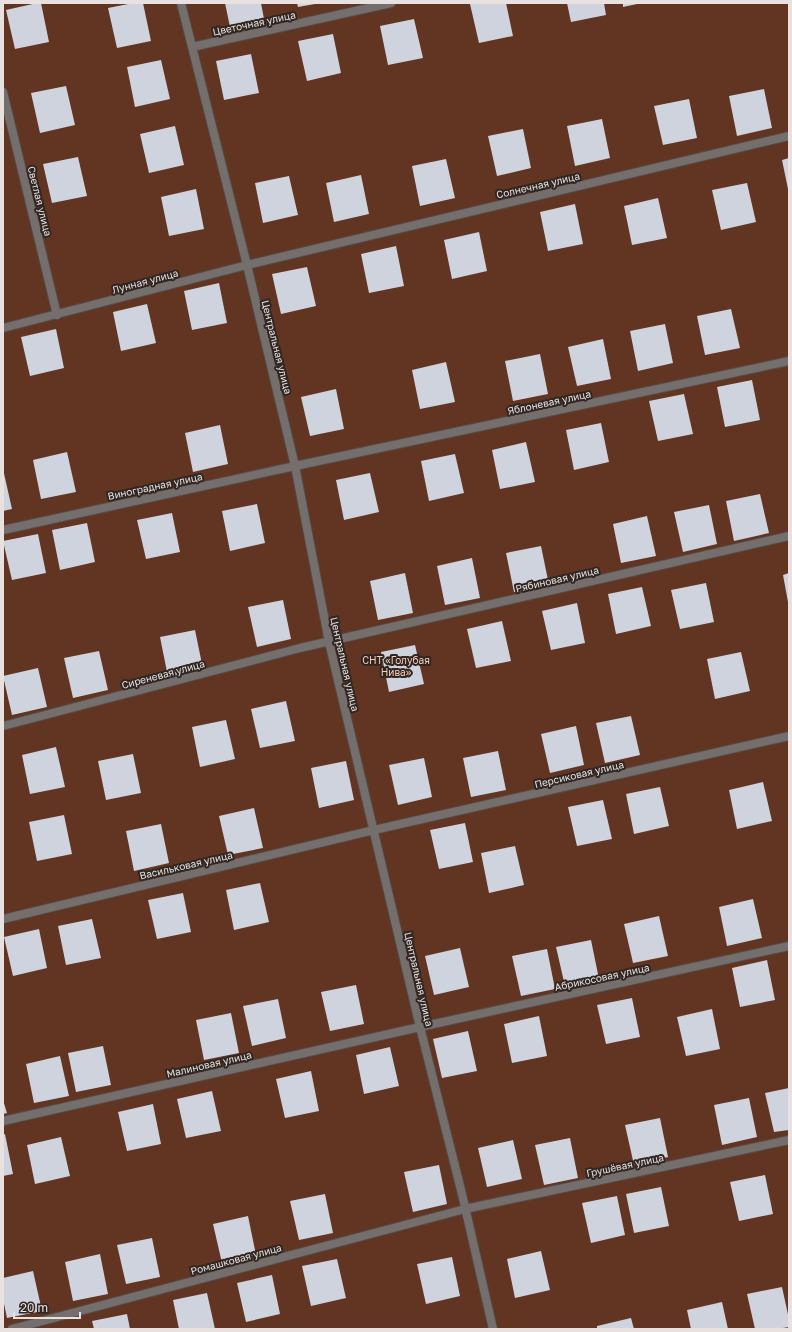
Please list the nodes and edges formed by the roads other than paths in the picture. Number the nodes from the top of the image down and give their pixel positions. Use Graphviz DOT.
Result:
graph roads {
  1 [pos="181,3"];
  2 [pos="390,3"];
  3 [pos="192,47"];
  4 [pos="3,92"];
  5 [pos="789,136"];
  6 [pos="292,254"];
  7 [pos="247,265"];
  8 [pos="57,315"];
  9 [pos="3,328"];
  10 [pos="789,360"];
  11 [pos="312,462"];
  12 [pos="295,466"];
  13 [pos="3,530"];
  14 [pos="789,536"];
  15 [pos="329,642"];
  16 [pos="3,726"];
  17 [pos="789,736"];
  18 [pos="374,830"];
  19 [pos="3,919"];
  20 [pos="789,946"];
  21 [pos="420,1026"];
  22 [pos="3,1121"];
  23 [pos="789,1140"];
  24 [pos="466,1209"];
  25 [pos="12,1329"];
  26 [pos="493,1329"];
  1 -- 3 [label="street, Центральная улица"];
  2 -- 3 [label="street, Цветочная улица"];
  3 -- 7 [label="street, Центральная улица"];
  4 -- 8 [label="street, Светлая улица"];
  5 -- 6 [label="street, Солнечная улица"];
  6 -- 7 [label="street, Лунная улица"];
  7 -- 8 [label="street, Лунная улица"];
  7 -- 12 [label="street, Центральная улица"];
  8 -- 9 [label="street, Лунная улица"];
  10 -- 11 [label="street, Яблоневая улица"];
  11 -- 12 [label="street, Виноградная улица"];
  12 -- 13 [label="street, Виноградная улица"];
  12 -- 15 [label="street, Центральная улица"];
  14 -- 15 [label="street, Рябиновая улица"];
  15 -- 16 [label="street, Сиреневая улица"];
  15 -- 18 [label="street, Центральная улица"];
  17 -- 18 [label="street, Персиковая улица"];
  18 -- 19 [label="street, Васильковая улица"];
  18 -- 21 [label="street, Центральная улица"];
  20 -- 21 [label="street, Абрикосовая улица"];
  21 -- 22 [label="street, Малиновая улица"];
  21 -- 24 [label="street, Центральная улица"];
  23 -- 24 [label="street, Грушёвая улица"];
  24 -- 25 [label="street, Ромашковая улица"];
  24 -- 26 [label="street, Центральная улица"];
}
